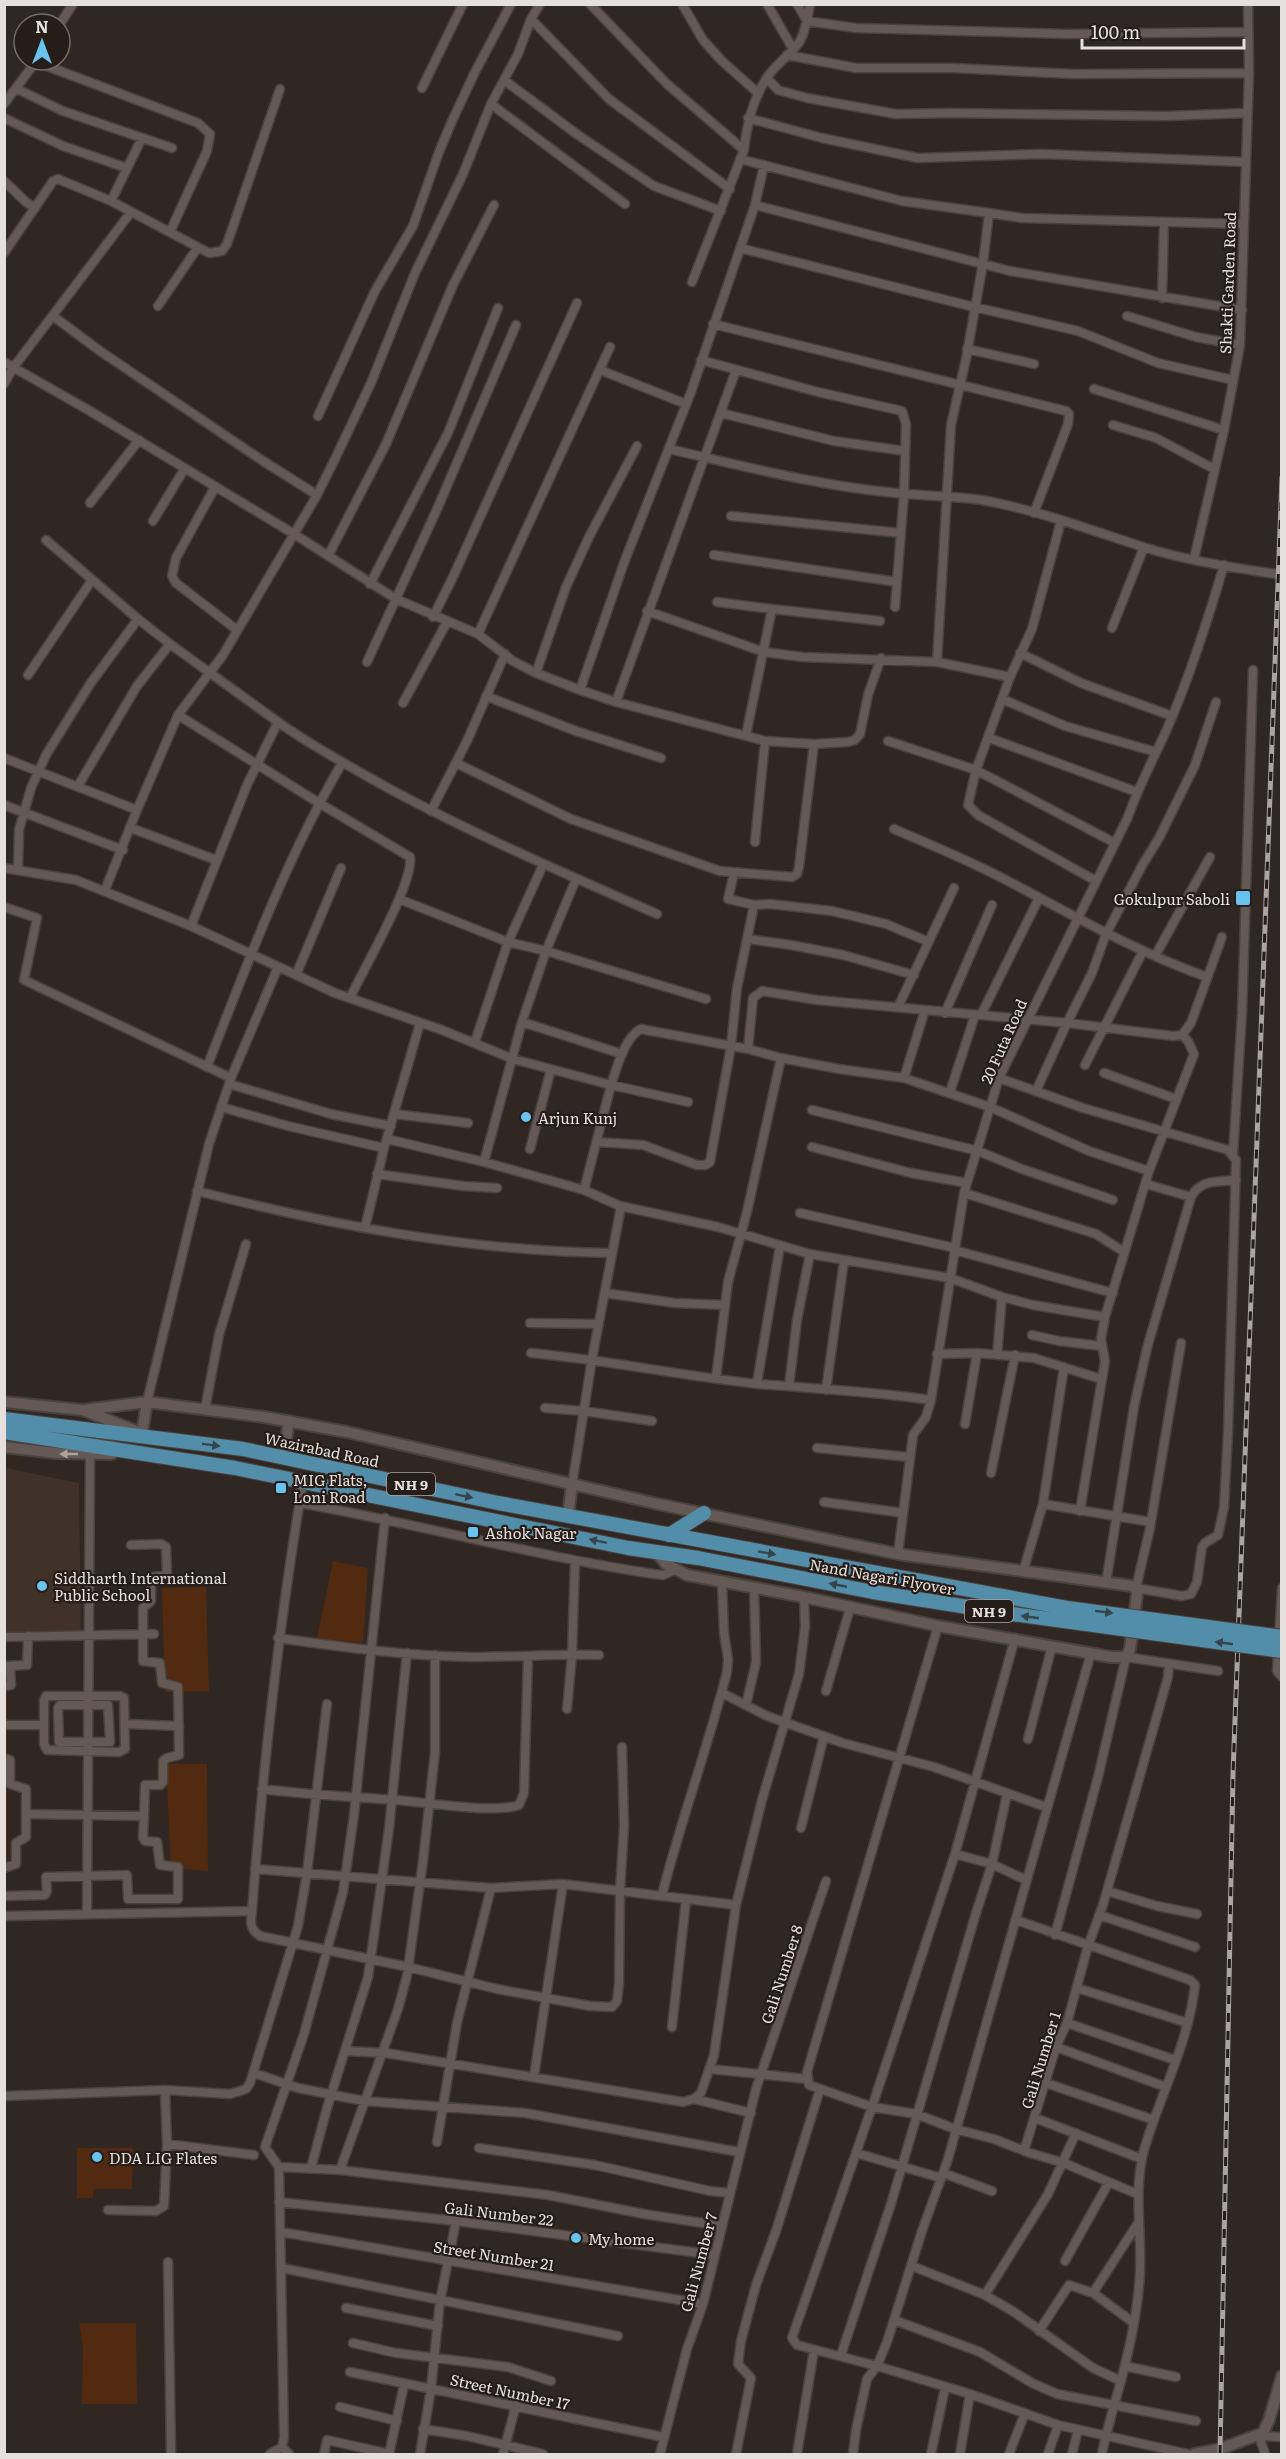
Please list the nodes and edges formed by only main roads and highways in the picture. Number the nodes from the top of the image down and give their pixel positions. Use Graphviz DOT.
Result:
graph roads {
  1 [pos="4,1419"];
  2 [pos="4,1432"];
  3 [pos="78,1435"];
  4 [pos="704,1513"];
  5 [pos="669,1535"];
  6 [pos="1281,1637"];
  7 [pos="1281,1651"];
  1 -- 3 [label="highway, NH 9"];
  2 -- 3 [label="highway, NH 9"];
  3 -- 5 [label="highway, Wazirabad Road / NH 9, one-way"];
  7 -- 3 [label="highway, Nand Nagari Flyover / NH 9, one-way, bridge"];
  4 -- 5 [label="highway"];
  5 -- 6 [label="highway, Nand Nagari Flyover / NH 9, one-way, bridge"];
}
